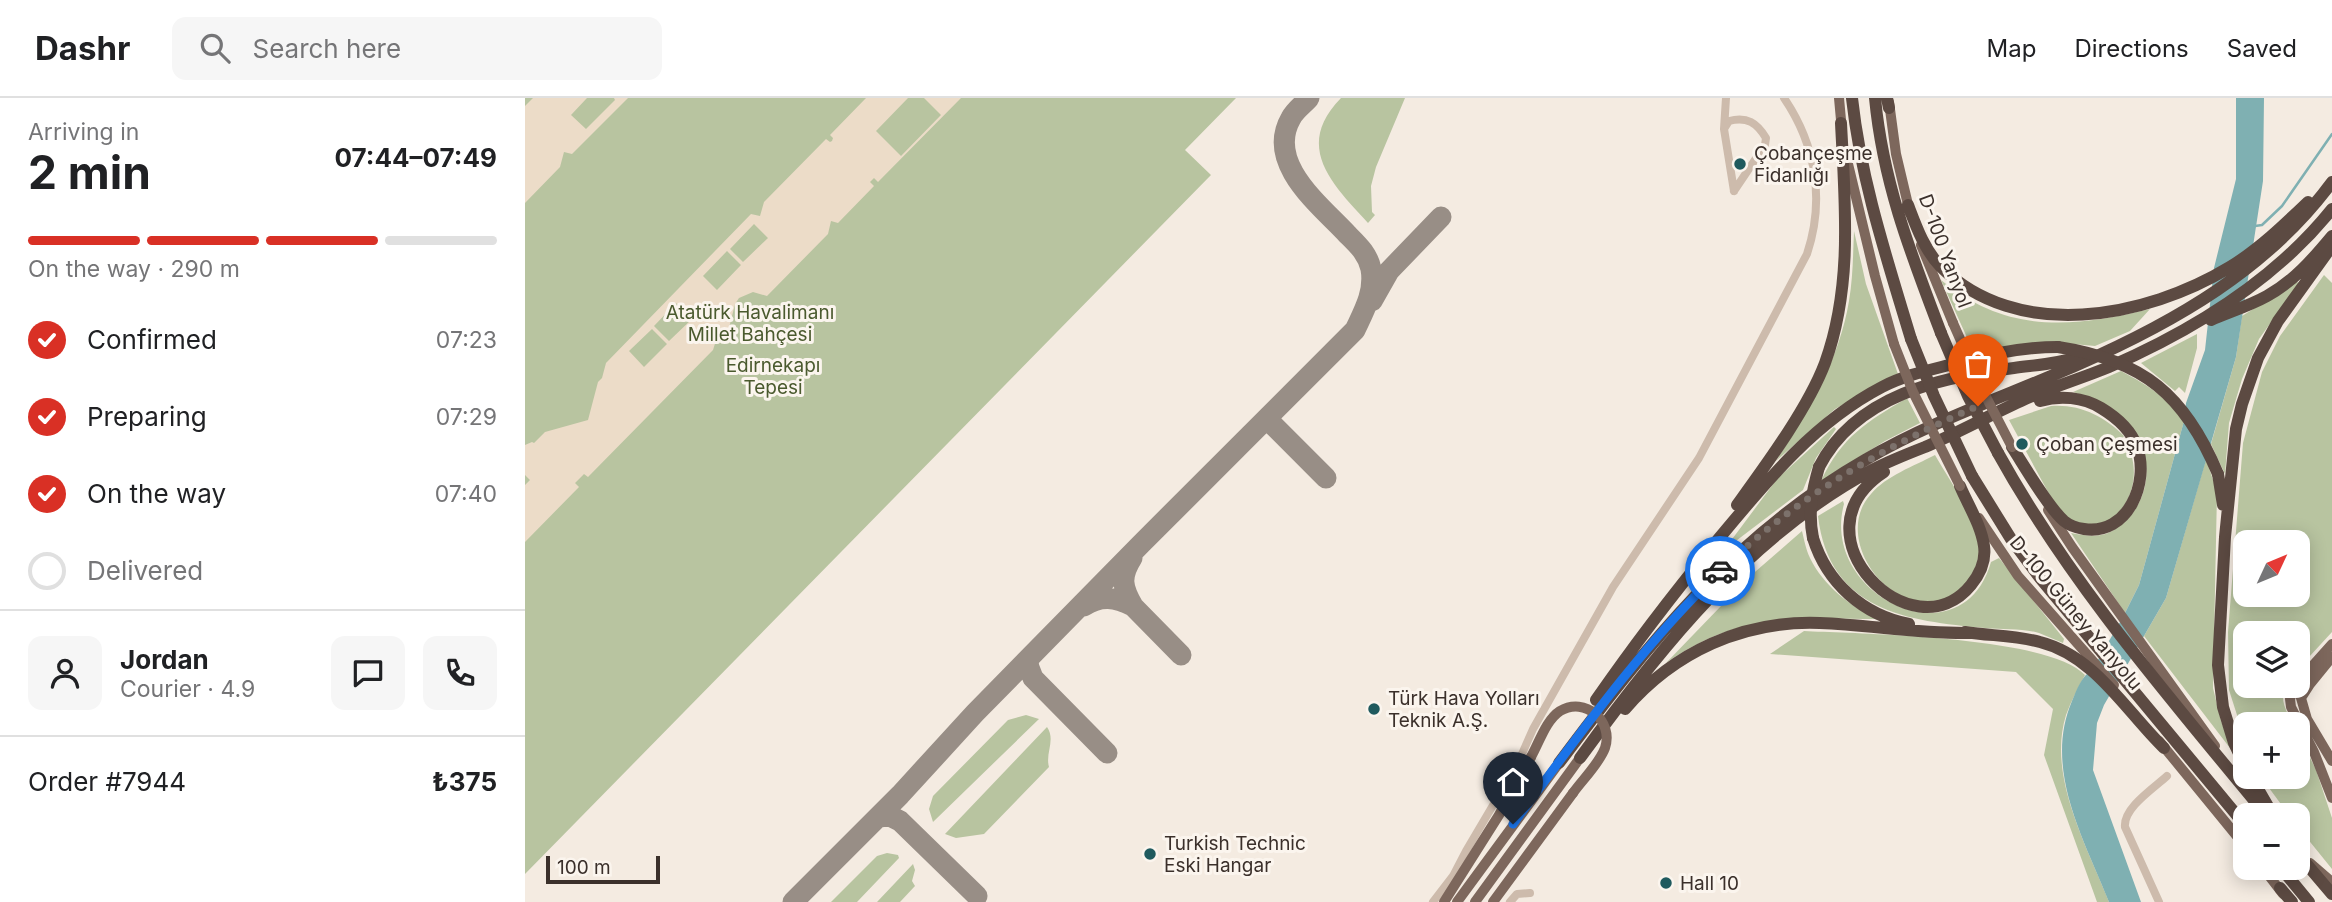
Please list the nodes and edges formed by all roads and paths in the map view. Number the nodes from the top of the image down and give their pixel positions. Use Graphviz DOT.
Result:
graph roads {
  1 [pos="1726,98"];
  2 [pos="1784,98"];
  3 [pos="1839,98"];
  4 [pos="1852,98"];
  5 [pos="1875,98"];
  6 [pos="1888,101"];
  7 [pos="1841,123"];
  8 [pos="1724,129"];
  9 [pos="2330,184"];
  10 [pos="1908,205"];
  11 [pos="2332,209"];
  12 [pos="2332,236"];
  13 [pos="2332,246"];
  14 [pos="2203,321"];
  15 [pos="2125,342"];
  16 [pos="2002,411"];
  17 [pos="1923,447"];
  18 [pos="2012,447"];
  19 [pos="1960,486"];
  20 [pos="2225,537"];
  21 [pos="1709,550"];
  22 [pos="1970,633"];
  23 [pos="2332,644"];
  24 [pos="2332,657"];
  25 [pos="2310,668"];
  26 [pos="2290,698"];
  27 [pos="2233,737"];
  28 [pos="2164,748"];
  29 [pos="1580,758"];
  30 [pos="2332,761"];
  31 [pos="1559,763"];
  32 [pos="2228,768"];
  33 [pos="2167,776"];
  34 [pos="2332,799"];
  35 [pos="2256,803"];
  36 [pos="2233,811"];
  37 [pos="2233,831"];
  38 [pos="2310,863"];
  39 [pos="2310,868"];
  40 [pos="2273,880"];
  41 [pos="2291,880"];
  42 [pos="2332,881"];
  43 [pos="2280,888"];
  44 [pos="1529,893"];
  45 [pos="2332,894"];
  46 [pos="1433,902"];
  47 [pos="1444,902"];
  48 [pos="1457,902"];
  49 [pos="1475,902"];
  50 [pos="1493,902"];
  51 [pos="1510,902"];
  52 [pos="2159,902"];
  53 [pos="2290,902"];
  54 [pos="2309,902"];
  1 -- 8 [label="street"];
  2 -- 46 [label="street"];
  3 -- 7 [label="main road, D-100 Güney Yanyolu"];
  4 -- 36 [label="highway, bridge"];
  5 -- 32 [label="highway, bridge"];
  6 -- 10 [label="main road, D-100 Yanyol"];
  7 -- 19 [label="main road, D-100 Güney Yanyolu, bridge"];
  7 -- 21 [label="highway"];
  8 -- 8 [label="street"];
  9 -- 10 [label="highway"];
  9 -- 15 [label="highway"];
  10 -- 18 [label="main road, D-100 Yanyol, bridge"];
  11 -- 14 [label="highway"];
  12 -- 14 [label="highway"];
  13 -- 20 [label="highway"];
  14 -- 16 [label="highway"];
  15 -- 22 [label="highway, bridge"];
  15 -- 31 [label="highway"];
  16 -- 17 [label="highway"];
  16 -- 18 [label="highway"];
  17 -- 19 [label="highway"];
  17 -- 29 [label="highway"];
  18 -- 32 [label="main road, D-100 Yanyol"];
  19 -- 28 [label="main road, D-100 Güney Yanyolu"];
  20 -- 21 [label="highway, bridge"];
  20 -- 27 [label="highway"];
  21 -- 31 [label="highway"];
  22 -- 28 [label="highway"];
  22 -- 29 [label="highway"];
  23 -- 25 [label="main road"];
  24 -- 30 [label="main road"];
  26 -- 34 [label="main road"];
  28 -- 37 [label="main road, D-100 Güney Yanyolu"];
  29 -- 49 [label="main road"];
  31 -- 48 [label="main road"];
  32 -- 35 [label="highway"];
  33 -- 52 [label="street"];
  38 -- 42 [label="main road"];
  39 -- 45 [label="highway"];
  40 -- 43 [label="main road"];
  41 -- 54 [label="highway"];
  43 -- 53 [label="highway"];
  44 -- 51 [label="street"];
  47 -- 50 [label="main road, bridge"];
}
